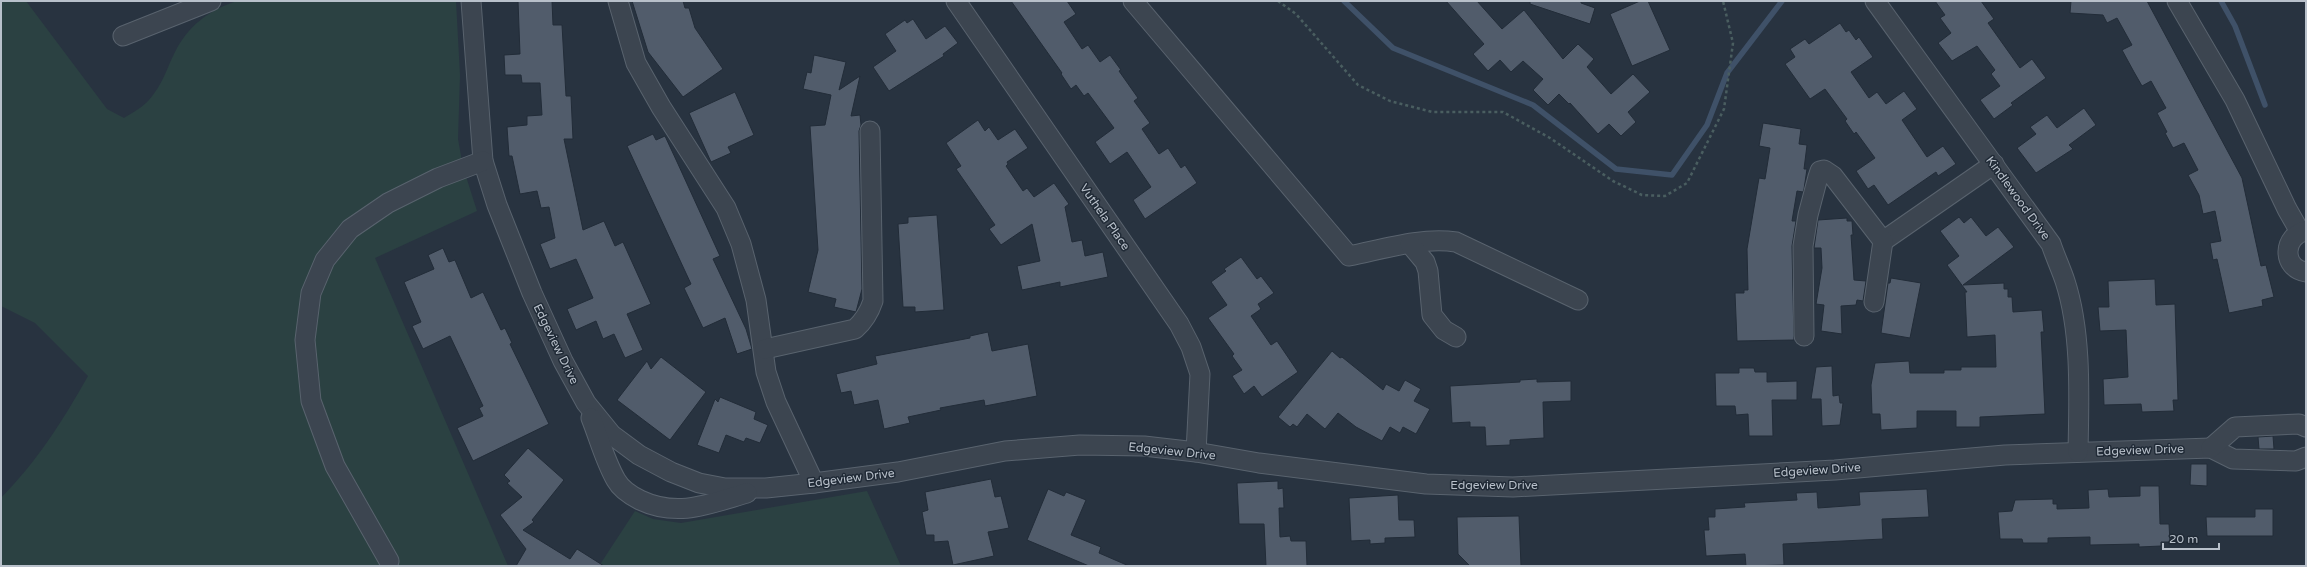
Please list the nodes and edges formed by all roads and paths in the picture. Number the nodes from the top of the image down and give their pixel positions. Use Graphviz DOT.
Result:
graph roads {
  1 [pos="211,1"];
  2 [pos="471,1"];
  3 [pos="618,1"];
  4 [pos="956,1"];
  5 [pos="1134,1"];
  6 [pos="1278,1"];
  7 [pos="1722,1"];
  8 [pos="1875,1"];
  9 [pos="2177,1"];
  10 [pos="123,36"];
  11 [pos="870,131"];
  12 [pos="483,161"];
  13 [pos="1994,164"];
  14 [pos="2303,231"];
  15 [pos="1883,241"];
  16 [pos="1410,244"];
  17 [pos="2306,272"];
  18 [pos="1578,300"];
  19 [pos="1874,302"];
  20 [pos="1804,336"];
  21 [pos="1456,337"];
  22 [pos="764,349"];
  23 [pos="586,403"];
  24 [pos="2306,427"];
  25 [pos="2211,448"];
  26 [pos="1196,452"];
  27 [pos="2078,452"];
  28 [pos="2306,457"];
  29 [pos="814,483"];
  30 [pos="766,488"];
  31 [pos="389,561"];
  1 -- 10 [label="street"];
  2 -- 12 [label="street, Edgeview Drive"];
  3 -- 22 [label="street"];
  4 -- 26 [label="street, Vuthela Place"];
  5 -- 16 [label="street"];
  6 -- 7 [label="path"];
  8 -- 13 [label="street, Kindlewood Drive"];
  9 -- 14 [label="street"];
  11 -- 22 [label="street"];
  12 -- 23 [label="street, Edgeview Drive"];
  12 -- 31 [label="street"];
  13 -- 15 [label="street"];
  13 -- 27 [label="street, Kindlewood Drive"];
  14 -- 17 [label="street"];
  15 -- 19 [label="street"];
  15 -- 20 [label="street"];
  16 -- 18 [label="street"];
  16 -- 21 [label="street"];
  22 -- 29 [label="street"];
  23 -- 30 [label="street, Edgeview Drive"];
  23 -- 30 [label="street"];
  24 -- 25 [label="street"];
  25 -- 27 [label="street, Edgeview Drive"];
  25 -- 28 [label="street, Edgeview Drive"];
  26 -- 27 [label="street, Edgeview Drive"];
  26 -- 29 [label="street, Edgeview Drive"];
  29 -- 30 [label="street, Edgeview Drive"];
}
